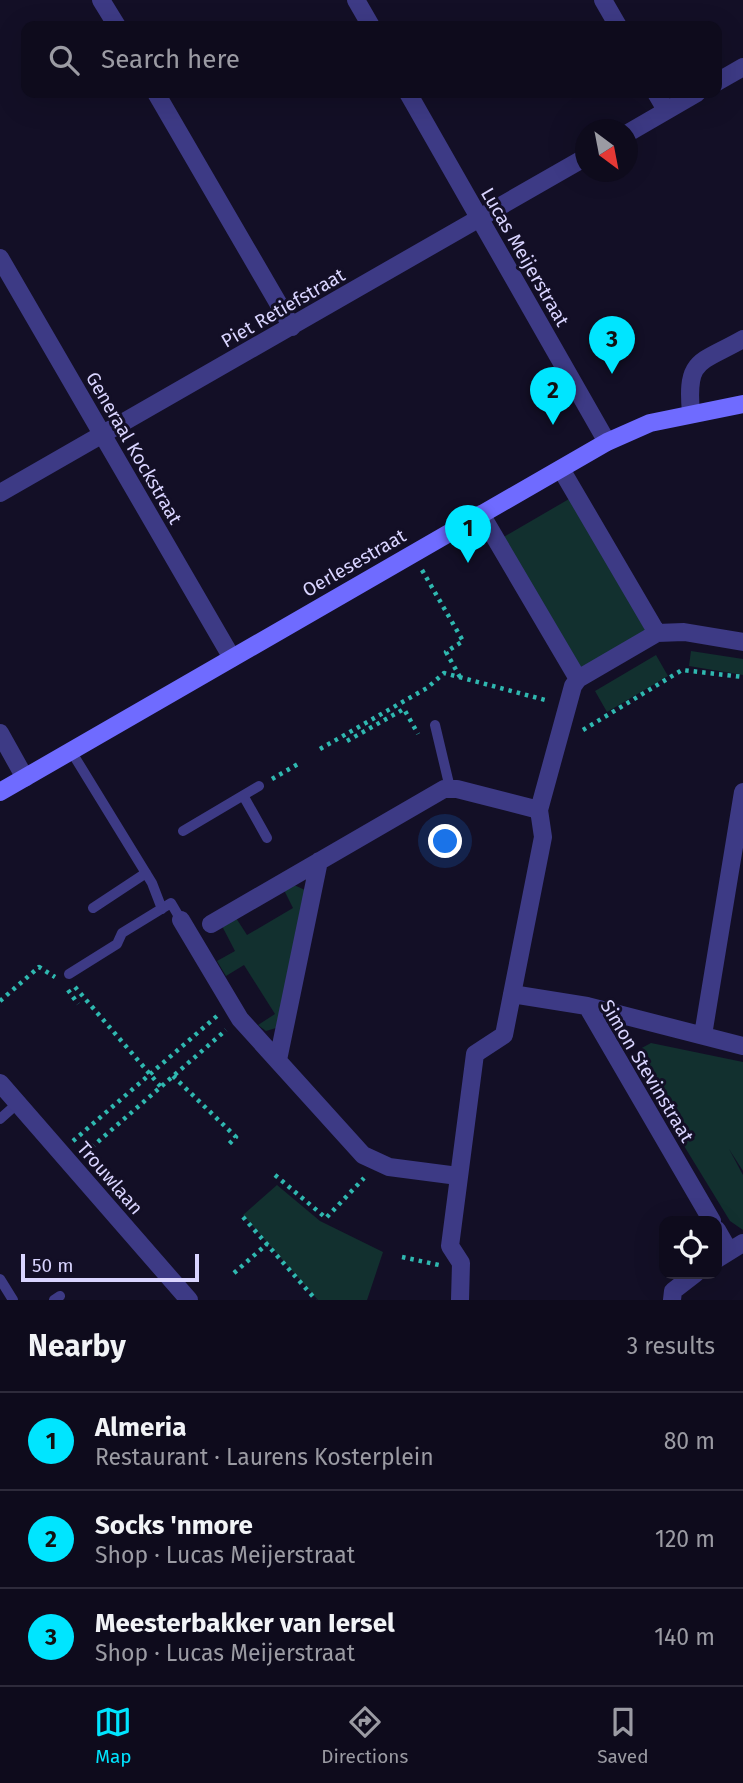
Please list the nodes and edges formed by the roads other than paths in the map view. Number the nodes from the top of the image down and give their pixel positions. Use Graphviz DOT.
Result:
graph roads {
  1 [pos="102,0"];
  2 [pos="356,0"];
  3 [pos="603,0"];
  4 [pos="114,21"];
  5 [pos="368,21"];
  6 [pos="615,21"];
  7 [pos="743,67"];
  8 [pos="722,79"];
  9 [pos="159,98"];
  10 [pos="411,98"];
  11 [pos="659,98"];
  12 [pos="688,98"];
  13 [pos="666,110"];
  14 [pos="638,127"];
  15 [pos="575,163"];
  16 [pos="479,219"];
  17 [pos="0,258"];
  18 [pos="292,327"];
  19 [pos="743,339"];
  20 [pos="743,404"];
  21 [pos="691,412"];
  22 [pos="102,435"];
  23 [pos="607,442"];
  24 [pos="561,469"];
  25 [pos="0,493"];
  26 [pos="481,514"];
  27 [pos="657,632"];
  28 [pos="743,642"];
  29 [pos="232,658"];
  30 [pos="578,679"];
  31 [pos="435,725"];
  32 [pos="0,733"];
  33 [pos="71,751"];
  34 [pos="24,778"];
  35 [pos="259,786"];
  36 [pos="450,788"];
  37 [pos="0,792"];
  38 [pos="743,792"];
  39 [pos="244,797"];
  40 [pos="539,810"];
  41 [pos="183,831"];
  42 [pos="267,838"];
  43 [pos="318,860"];
  44 [pos="146,873"];
  45 [pos="93,908"];
  46 [pos="162,909"];
  47 [pos="181,920"];
  48 [pos="211,924"];
  49 [pos="69,974"];
  50 [pos="512,994"];
  51 [pos="587,1006"];
  52 [pos="704,1035"];
  53 [pos="743,1046"];
  54 [pos="278,1060"];
  55 [pos="0,1083"];
  56 [pos="18,1103"];
  57 [pos="0,1119"];
  58 [pos="458,1176"];
  59 [pos="709,1216"];
  60 [pos="0,1279"];
  61 [pos="689,1279"];
  62 [pos="13,1300"];
  63 [pos="190,1300"];
  64 [pos="460,1300"];
  65 [pos="672,1300"];
  1 -- 4 [label="street"];
  2 -- 5 [label="street"];
  3 -- 6 [label="street"];
  7 -- 8 [label="street"];
  9 -- 18 [label="street"];
  10 -- 16 [label="street, Lucas Meijerstraat"];
  11 -- 13 [label="street"];
  12 -- 13 [label="street"];
  13 -- 14 [label="street"];
  15 -- 16 [label="street, Piet Retiefstraat"];
  16 -- 18 [label="street, Piet Retiefstraat"];
  16 -- 23 [label="street, Lucas Meijerstraat"];
  17 -- 22 [label="street, Generaal Kockstraat"];
  18 -- 22 [label="street, Piet Retiefstraat"];
  19 -- 21 [label="street"];
  20 -- 21 [label="street, Oerlesestraat"];
  21 -- 23 [label="street, Oerlesestraat"];
  22 -- 25 [label="street, Piet Retiefstraat"];
  22 -- 29 [label="street, Generaal Kockstraat"];
  23 -- 24 [label="street, Oerlesestraat"];
  24 -- 26 [label="street, Oerlesestraat"];
  24 -- 27 [label="street"];
  26 -- 29 [label="street, Oerlesestraat"];
  26 -- 30 [label="street"];
  27 -- 28 [label="street"];
  27 -- 30 [label="street"];
  29 -- 33 [label="street, Oerlesestraat"];
  30 -- 40 [label="street"];
  31 -- 36 [label="lane"];
  32 -- 34 [label="street"];
  33 -- 34 [label="street, Oerlesestraat"];
  33 -- 44 [label="lane"];
  34 -- 37 [label="street, Oerlesestraat"];
  35 -- 39 [label="lane"];
  36 -- 40 [label="street"];
  36 -- 43 [label="street"];
  38 -- 52 [label="street"];
  39 -- 41 [label="lane"];
  39 -- 42 [label="lane"];
  40 -- 50 [label="street"];
  43 -- 48 [label="street"];
  43 -- 54 [label="street"];
  44 -- 45 [label="lane"];
  44 -- 46 [label="lane"];
  46 -- 47 [label="lane"];
  46 -- 49 [label="lane"];
  47 -- 54 [label="street"];
  50 -- 51 [label="street, Simon Stevinstraat"];
  50 -- 58 [label="street"];
  51 -- 52 [label="street"];
  51 -- 59 [label="street, Simon Stevinstraat"];
  52 -- 53 [label="street"];
  54 -- 58 [label="street"];
  55 -- 56 [label="street, Trouwlaan"];
  56 -- 57 [label="lane"];
  56 -- 63 [label="street, Trouwlaan"];
  58 -- 64 [label="street"];
  60 -- 62 [label="lane"];
  61 -- 65 [label="street"];
}
